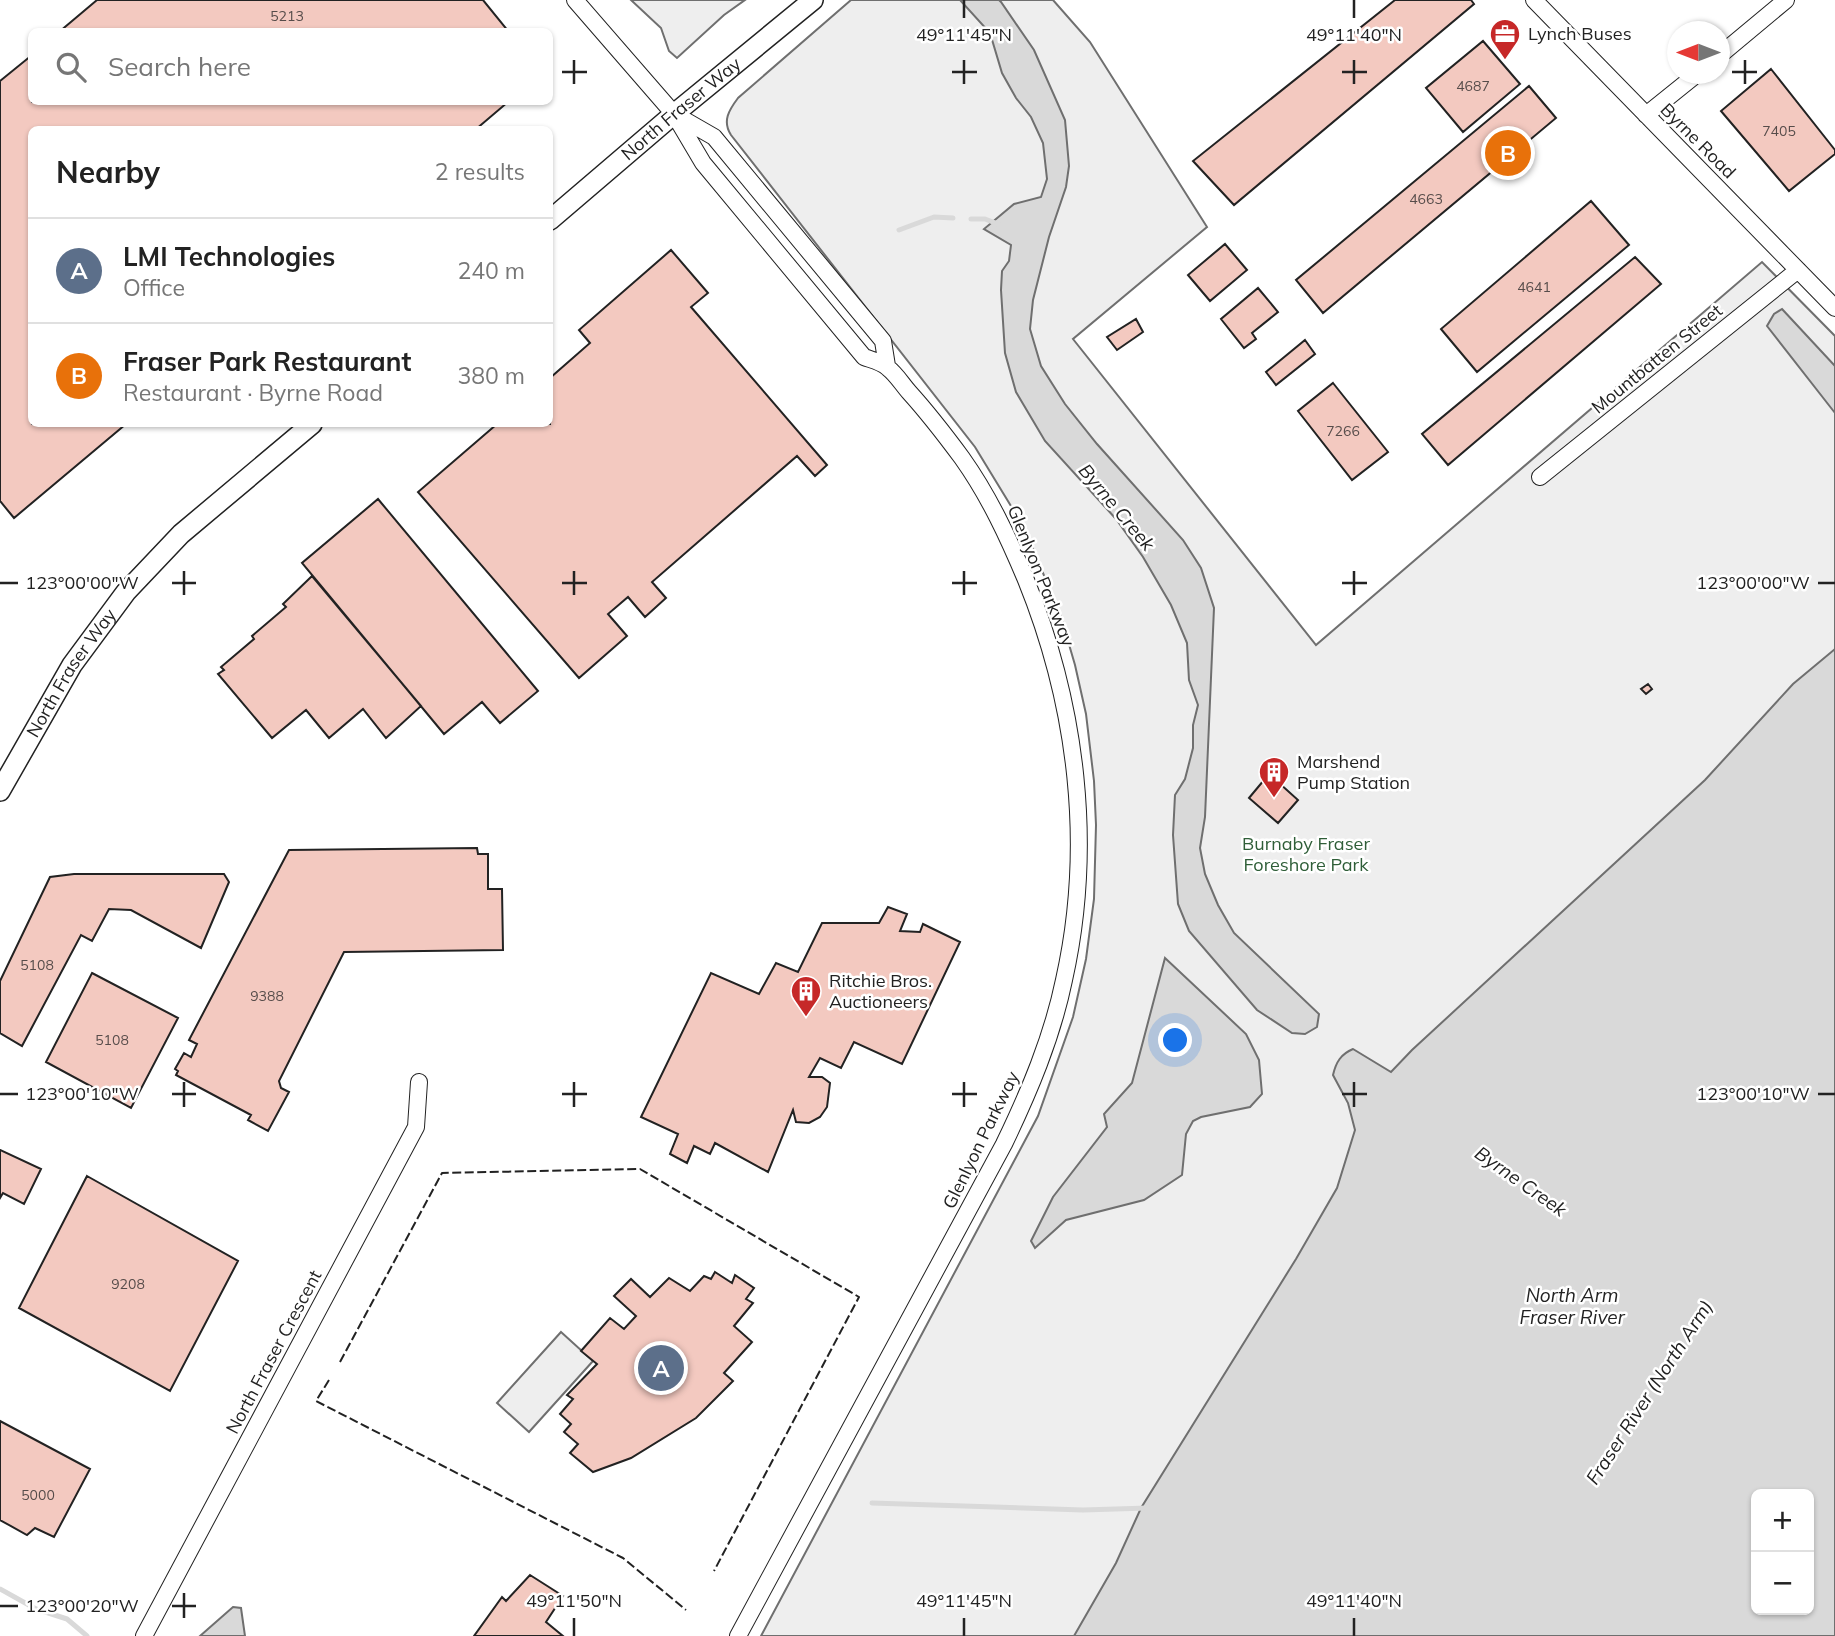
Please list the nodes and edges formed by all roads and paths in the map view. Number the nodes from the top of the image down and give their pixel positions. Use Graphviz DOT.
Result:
graph roads {
  1 [pos="575,0"];
  2 [pos="813,0"];
  3 [pos="1534,0"];
  4 [pos="1786,0"];
  5 [pos="1730,47"];
  6 [pos="1685,84"];
  7 [pos="674,114"];
  8 [pos="1646,115"];
  9 [pos="553,217"];
  10 [pos="1797,270"];
  11 [pos="1835,308"];
  12 [pos="887,366"];
  13 [pos="308,427"];
  14 [pos="1540,477"];
  15 [pos="0,791"];
  16 [pos="419,1082"];
  17 [pos="144,1636"];
  18 [pos="738,1636"];
  1 -- 7 [label="street"];
  2 -- 7 [label="street, North Fraser Way"];
  3 -- 8 [label="street, Byrne Road"];
  4 -- 5 [label="street"];
  6 -- 8 [label="street"];
  7 -- 9 [label="street, North Fraser Way"];
  7 -- 12 [label="street, Glenlyon Parkway"];
  7 -- 12 [label="street, Glenlyon Parkway"];
  8 -- 10 [label="street, Byrne Road"];
  10 -- 11 [label="street, Byrne Road"];
  10 -- 14 [label="street, Mountbatten Street"];
  12 -- 18 [label="street, Glenlyon Parkway"];
  13 -- 15 [label="street, North Fraser Way"];
  16 -- 17 [label="street, North Fraser Crescent"];
}
